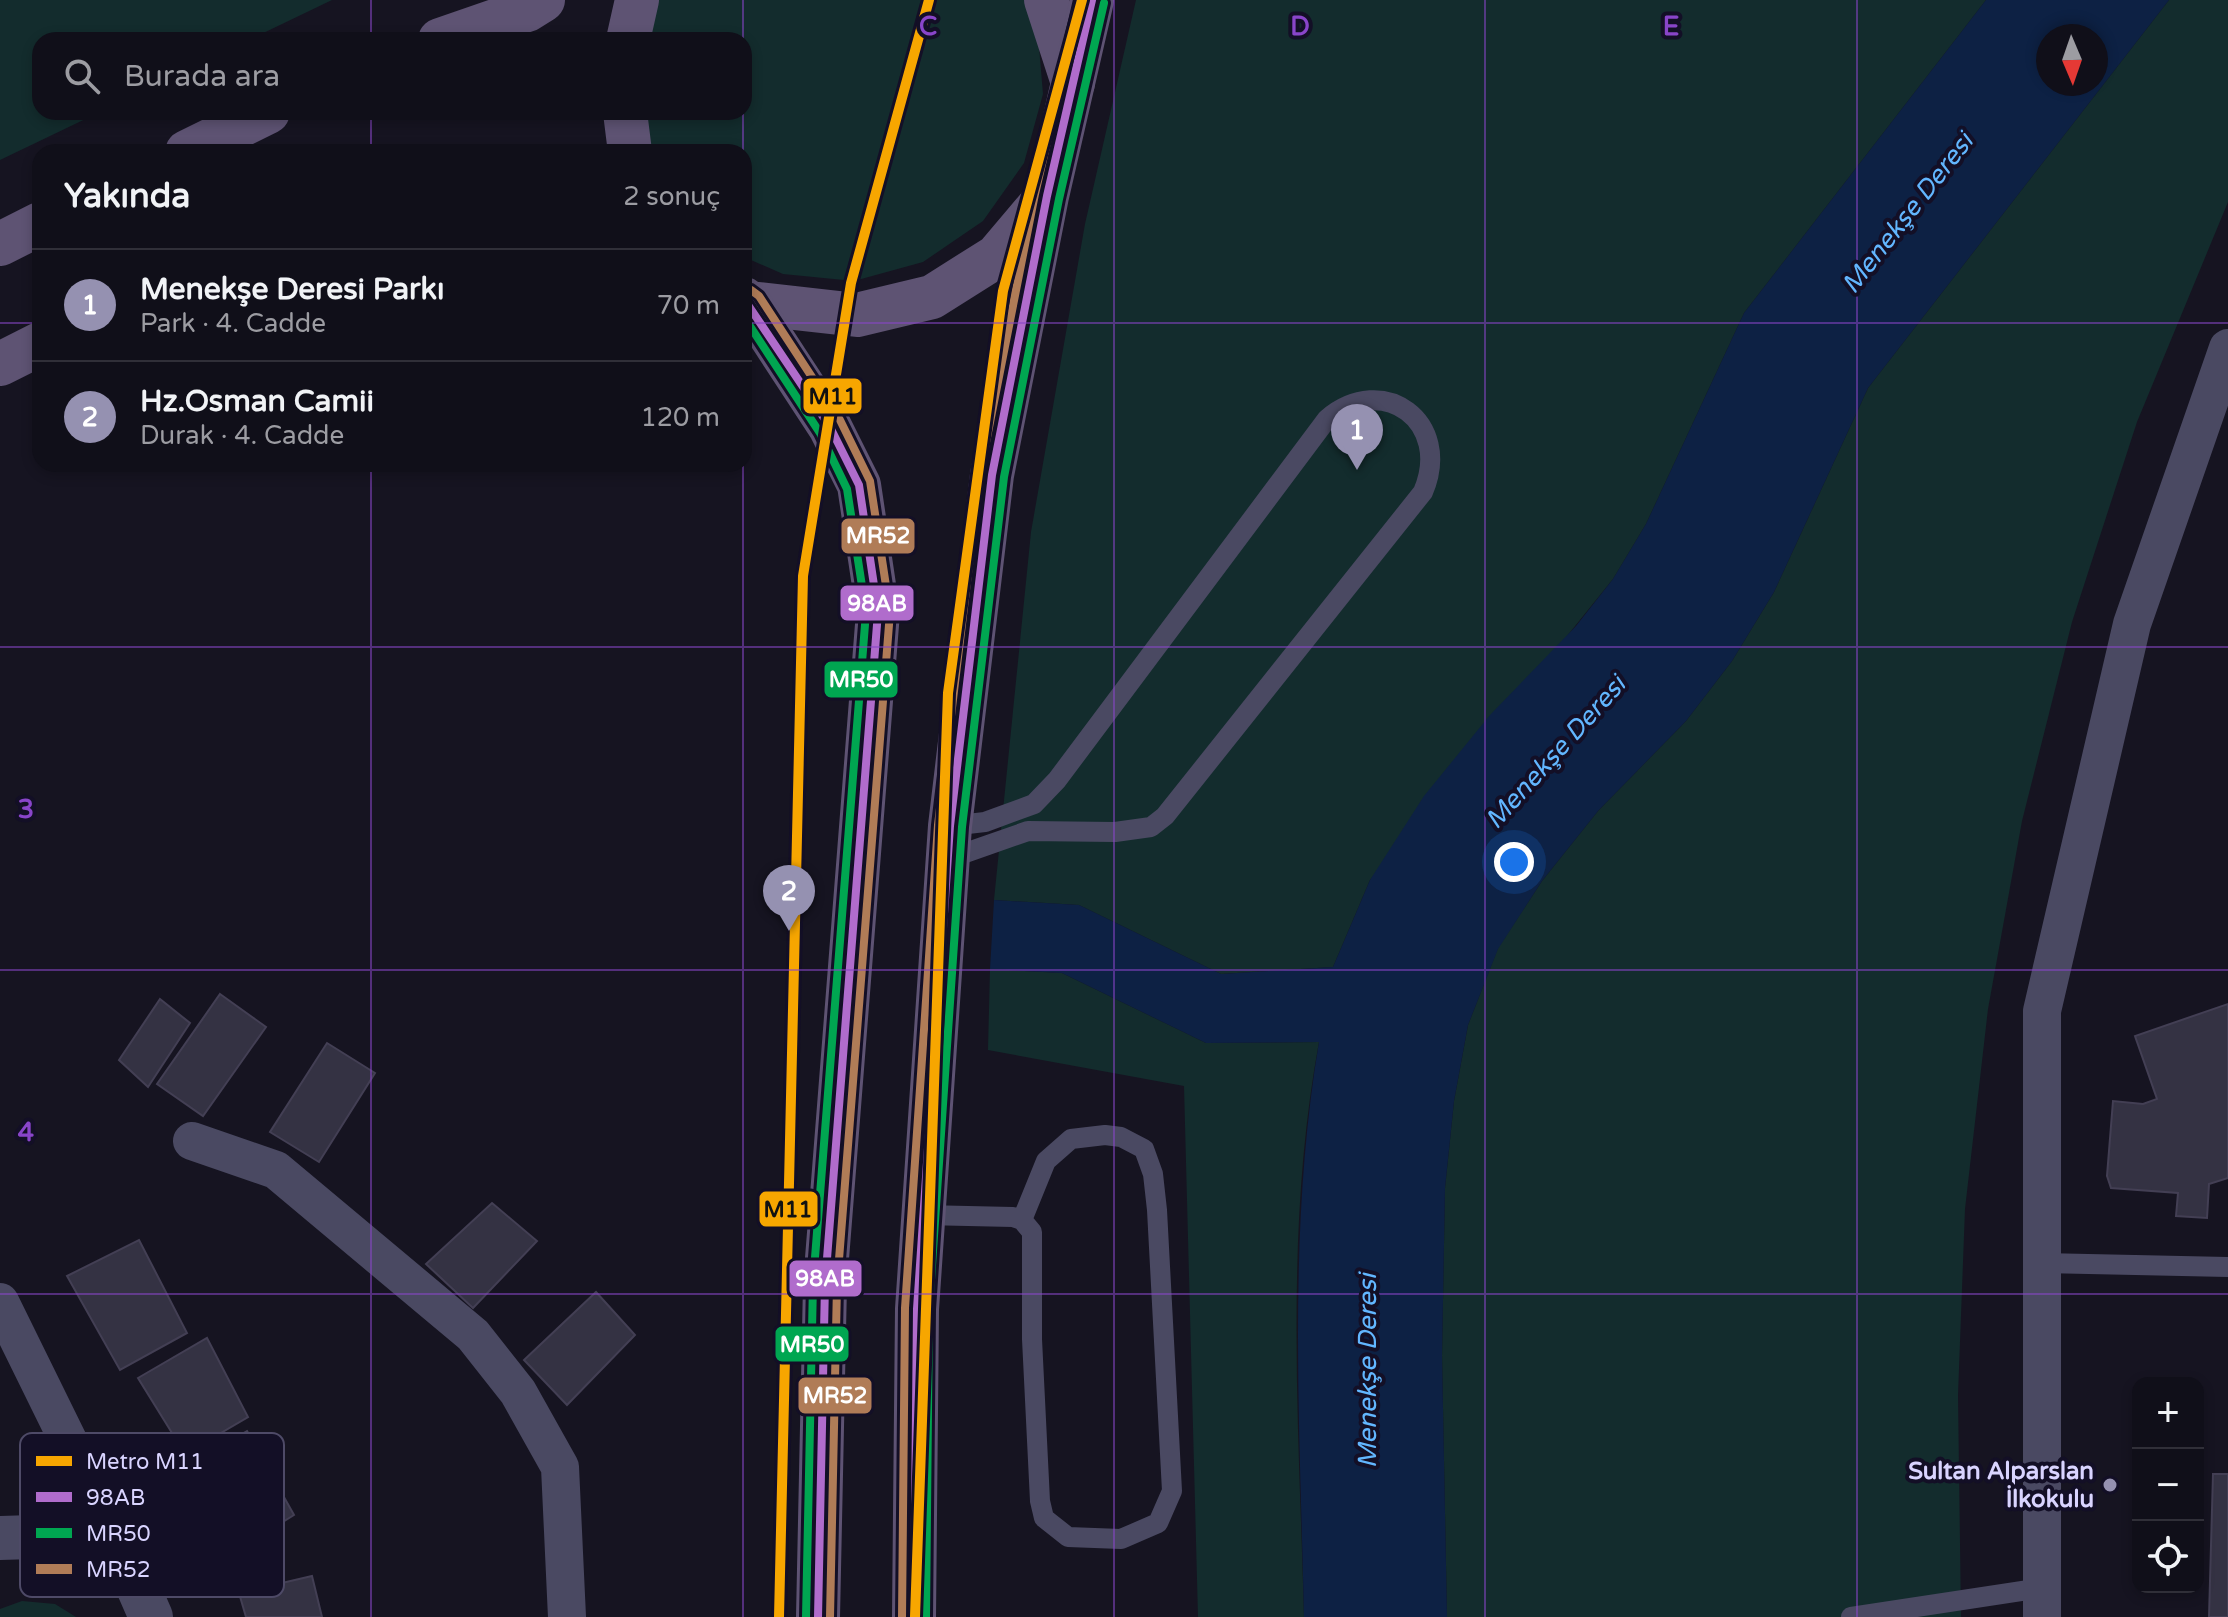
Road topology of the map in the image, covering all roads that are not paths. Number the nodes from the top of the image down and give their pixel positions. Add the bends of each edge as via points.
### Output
1 (543, 0) edge
2 (637, 0) edge
3 (1046, 0) edge
4 (1092, 0) edge
5 (463, 32) edge
6 (630, 32) edge
7 (1073, 83) junction
8 (252, 120) edge
9 (626, 120) edge
10 (203, 144) edge
11 (629, 144) edge
12 (1047, 196) junction
13 (32, 228) edge
14 (0, 244) edge
15 (752, 302) edge
16 (752, 309) edge
17 (32, 348) edge
18 (2228, 348) edge
19 (0, 364) edge
20 (949, 842) junction
21 (192, 1141) dead end
22 (923, 1215) junction
23 (1022, 1220) junction
24 (2042, 1263) junction
25 (2228, 1267) edge
26 (0, 1302) edge
27 (64, 1433) edge
28 (20, 1537) edge
29 (0, 1538) edge
30 (142, 1597) edge
31 (2042, 1602) edge
32 (151, 1617) edge
33 (567, 1617) edge
34 (818, 1617) edge
35 (914, 1617) edge
36 (1851, 1617) edge

1 - 5 main road
2 - 6 main road
3 - 7 main road
4 - 7 main road
7 - 12 main road
8 - 10 main road
9 - 11 main road
12 - 15 main road via 997,256 932,297 857,315
12 - 20 main road via 992,475
13 - 14 main road
16 - 34 main road via 830,427 859,485 878,612 825,1284
17 - 19 main road
18 - 24 street via 2132,624 2042,1011
20 - 20 lane via 1028,831 1115,832 1151,827 1165,816 1423,492 1432,455 1415,418 1380,400 1345,405 1327,419 1057,780 1034,804
20 - 22 main road
21 - 33 street via 276,1170 473,1335 518,1392 560,1467
22 - 23 lane
22 - 35 main road
23 - 23 lane via 1032,1232 1032,1339 1044,1518 1068,1537 1121,1539 1158,1523 1172,1491 1157,1210 1144,1149 1121,1137 1071,1139 1046,1161
24 - 25 lane
24 - 31 street
26 - 27 street
28 - 29 street
30 - 32 street
31 - 36 lane

